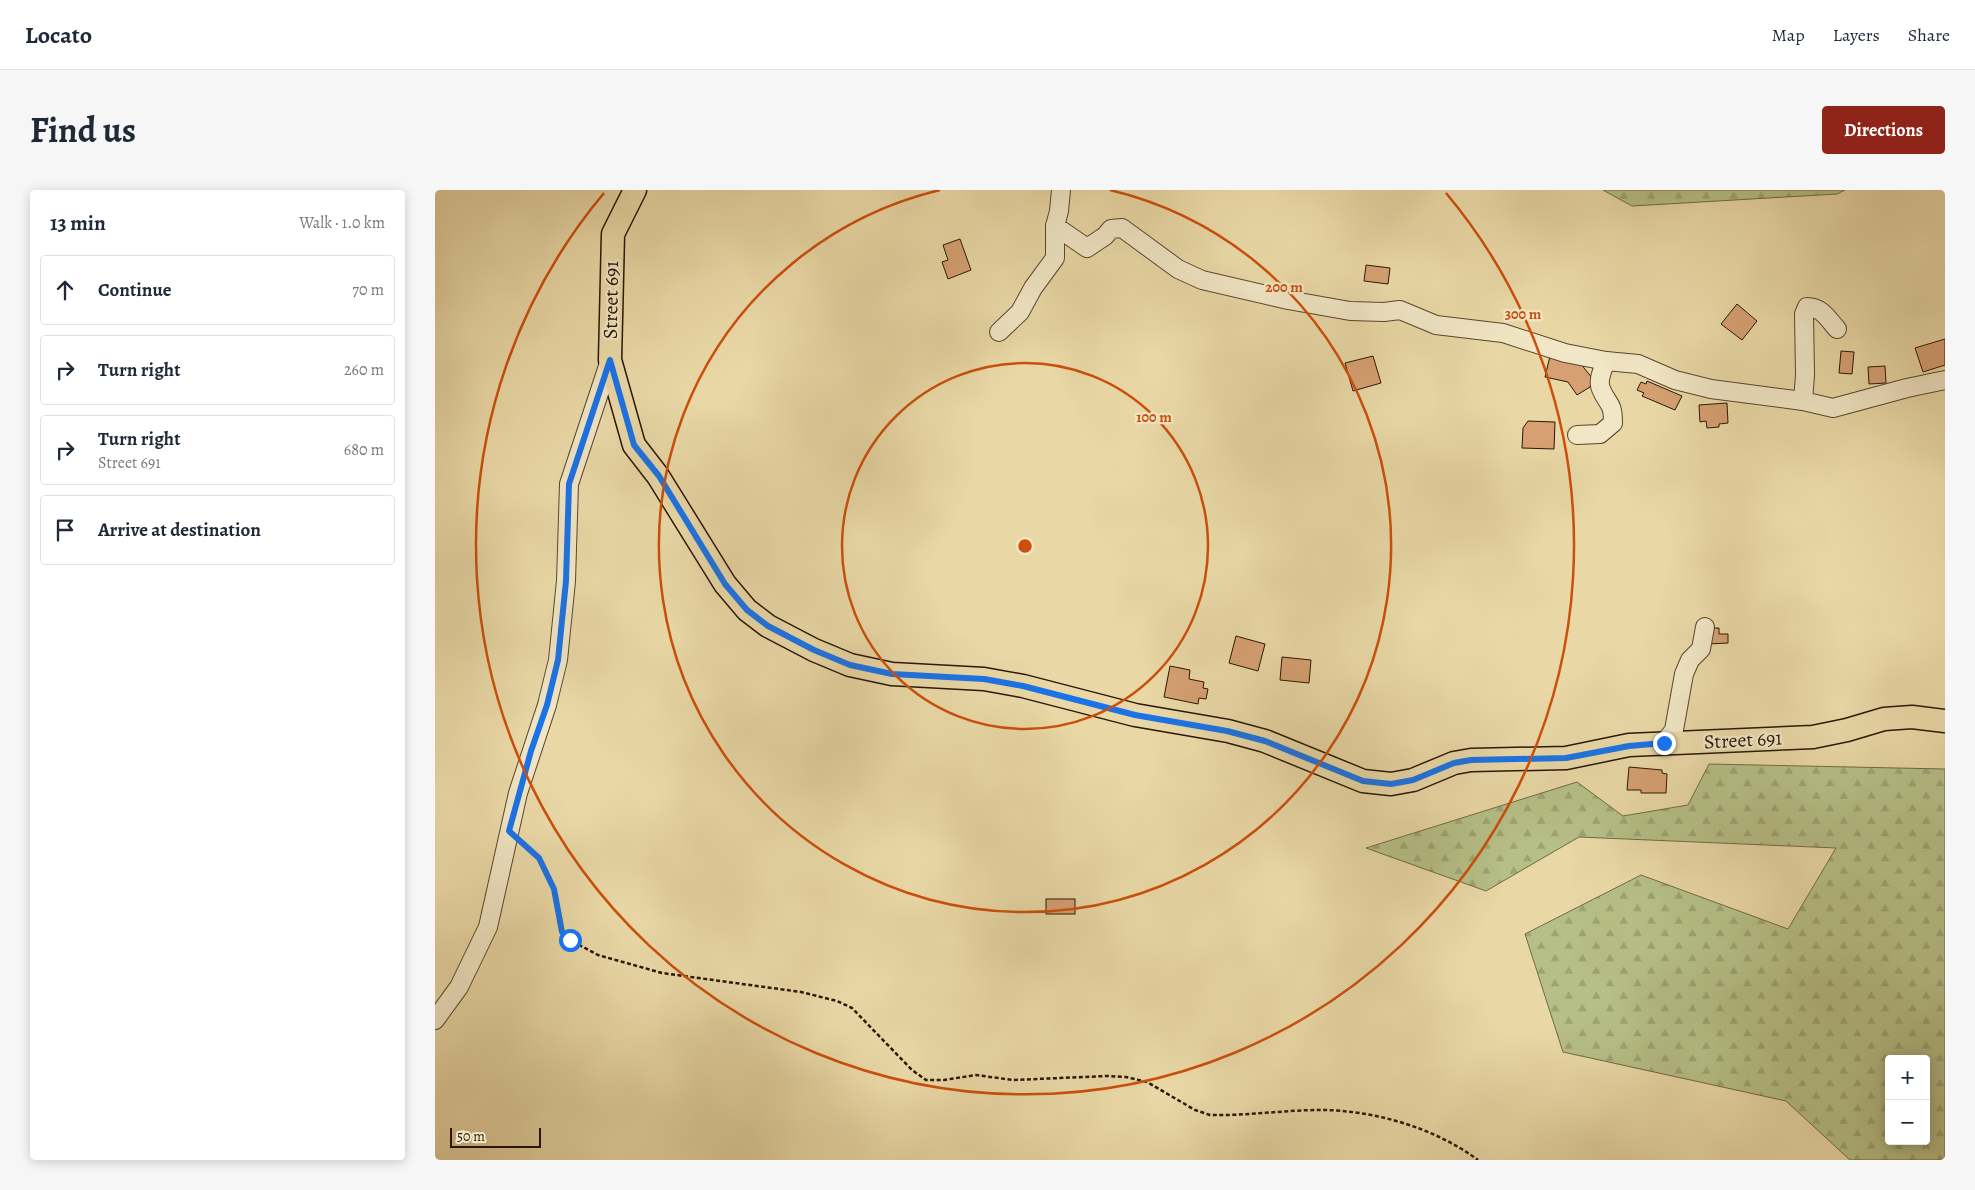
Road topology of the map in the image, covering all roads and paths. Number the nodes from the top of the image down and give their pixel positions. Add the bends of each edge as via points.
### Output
1 (635, 190) edge
2 (1061, 190) edge
3 (1055, 226) junction
4 (1837, 330) dead end
5 (999, 332) dead end
6 (610, 360) junction
7 (1606, 360) junction
8 (1945, 380) edge
9 (1803, 401) junction
10 (1577, 435) dead end
11 (1705, 627) dead end
12 (1945, 721) edge
13 (1664, 743) junction
14 (509, 831) junction
15 (435, 1020) edge
16 (1478, 1160) edge

1 - 6 main road, Street 691 via 613,234
2 - 3 street
3 - 5 street via 1055,258 1020,312
3 - 7 street via 1087,248 1111,229 1122,228 1178,269 1202,280 1350,311 1400,310 1436,325 1503,333 1565,353
4 - 9 street via 1822,312 1815,307 1807,307 1804,314
6 - 13 main road, Street 691 via 634,445 659,476 725,584 747,610 768,626 850,665 892,674 984,679 1135,715 1227,731 1265,741 1363,781 1378,784 1413,780 1454,763 1471,760 1566,758
6 - 14 street via 569,484 566,581 558,660
7 - 9 street via 1638,364 1675,380 1711,388
7 - 10 street via 1600,388 1613,409 1613,423 1600,434
8 - 9 street via 1833,408
11 - 13 street via 1701,649 1690,660 1684,674 1674,730
12 - 13 main road, Street 691 via 1912,717 1884,719 1813,736
14 - 15 street via 488,928 459,987
14 - 16 path via 539,858 554,889 562,932 570,940 598,956 662,973 801,992 837,1001 852,1008 912,1070 926,1080 976,1075 1013,1080 1126,1077 1147,1082 1195,1110 1210,1114 1321,1110 1377,1115 1427,1132

